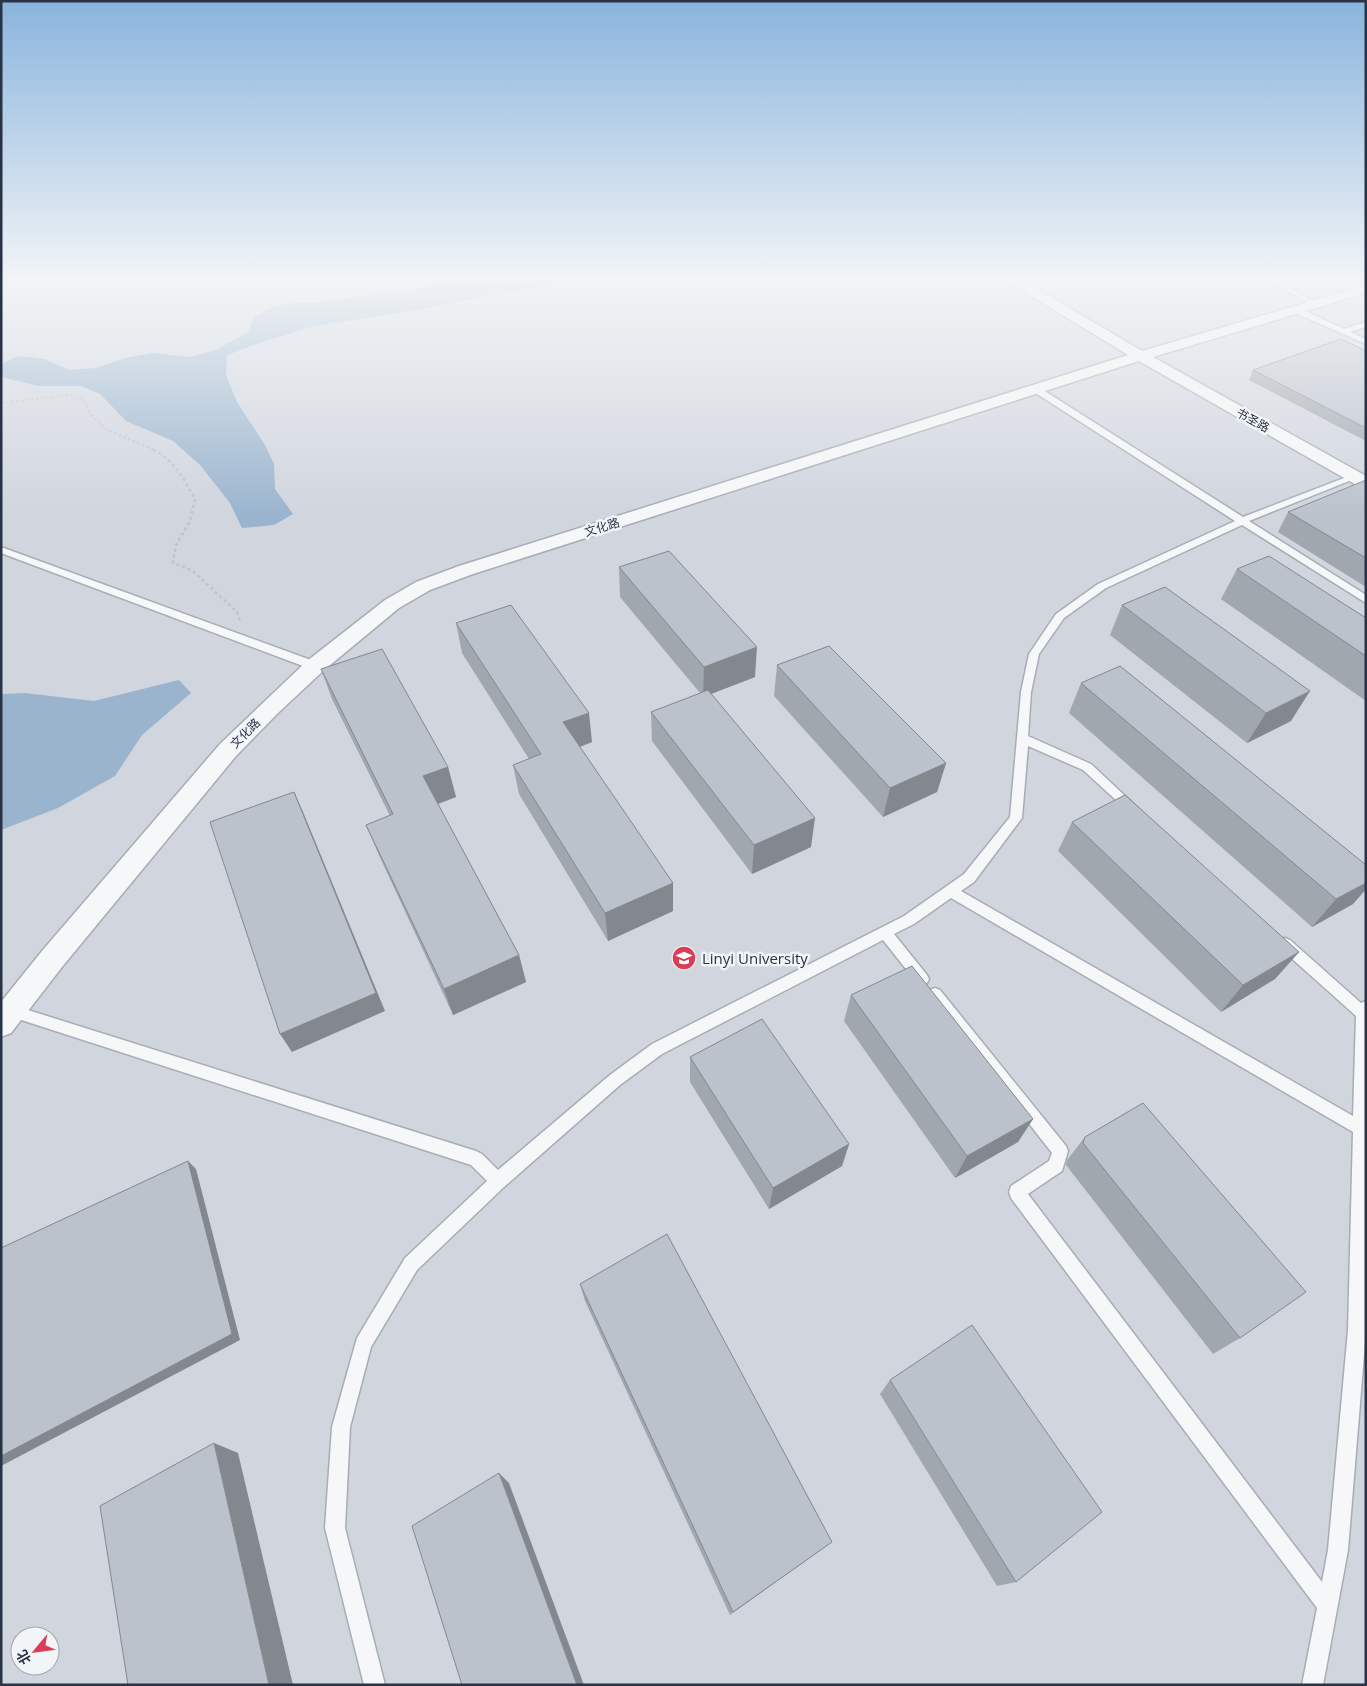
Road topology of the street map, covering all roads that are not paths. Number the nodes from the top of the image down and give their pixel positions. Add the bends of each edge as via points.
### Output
1 (1132, 359) edge
2 (1145, 359) edge
3 (1037, 390) junction
4 (1360, 480) edge
5 (1242, 520) junction
6 (1, 550) edge
7 (1366, 600) edge
8 (315, 666) junction
9 (1022, 738) junction
10 (1145, 819) edge
11 (950, 891) junction
12 (885, 933) junction
13 (1276, 936) edge
14 (1364, 1010) edge
15 (7, 1018) edge
16 (1363, 1129) edge
17 (498, 1180) junction
18 (1327, 1605) junction
19 (375, 1685) edge
20 (1312, 1685) edge

1 - 3 street, 文化路
2 - 4 street, 书圣路
3 - 5 lane
3 - 8 street, 文化路 via 423,586 392,604
4 - 5 lane
5 - 7 lane
5 - 9 lane via 1102,586 1060,616 1034,654 1026,692
6 - 8 lane
8 - 15 street, 文化路 via 228,750 52,958
9 - 10 lane via 1086,767
9 - 11 lane via 1016,818 969,878
11 - 12 lane via 910,920
11 - 16 lane
12 - 17 lane via 657,1049
12 - 18 lane via 1060,1151 1056,1166 1017,1192
13 - 14 lane
14 - 16 lane
15 - 17 lane via 476,1159
16 - 18 lane via 1357,1330 1338,1550
17 - 19 lane via 411,1264 363,1344 341,1427 335,1528
18 - 20 lane

